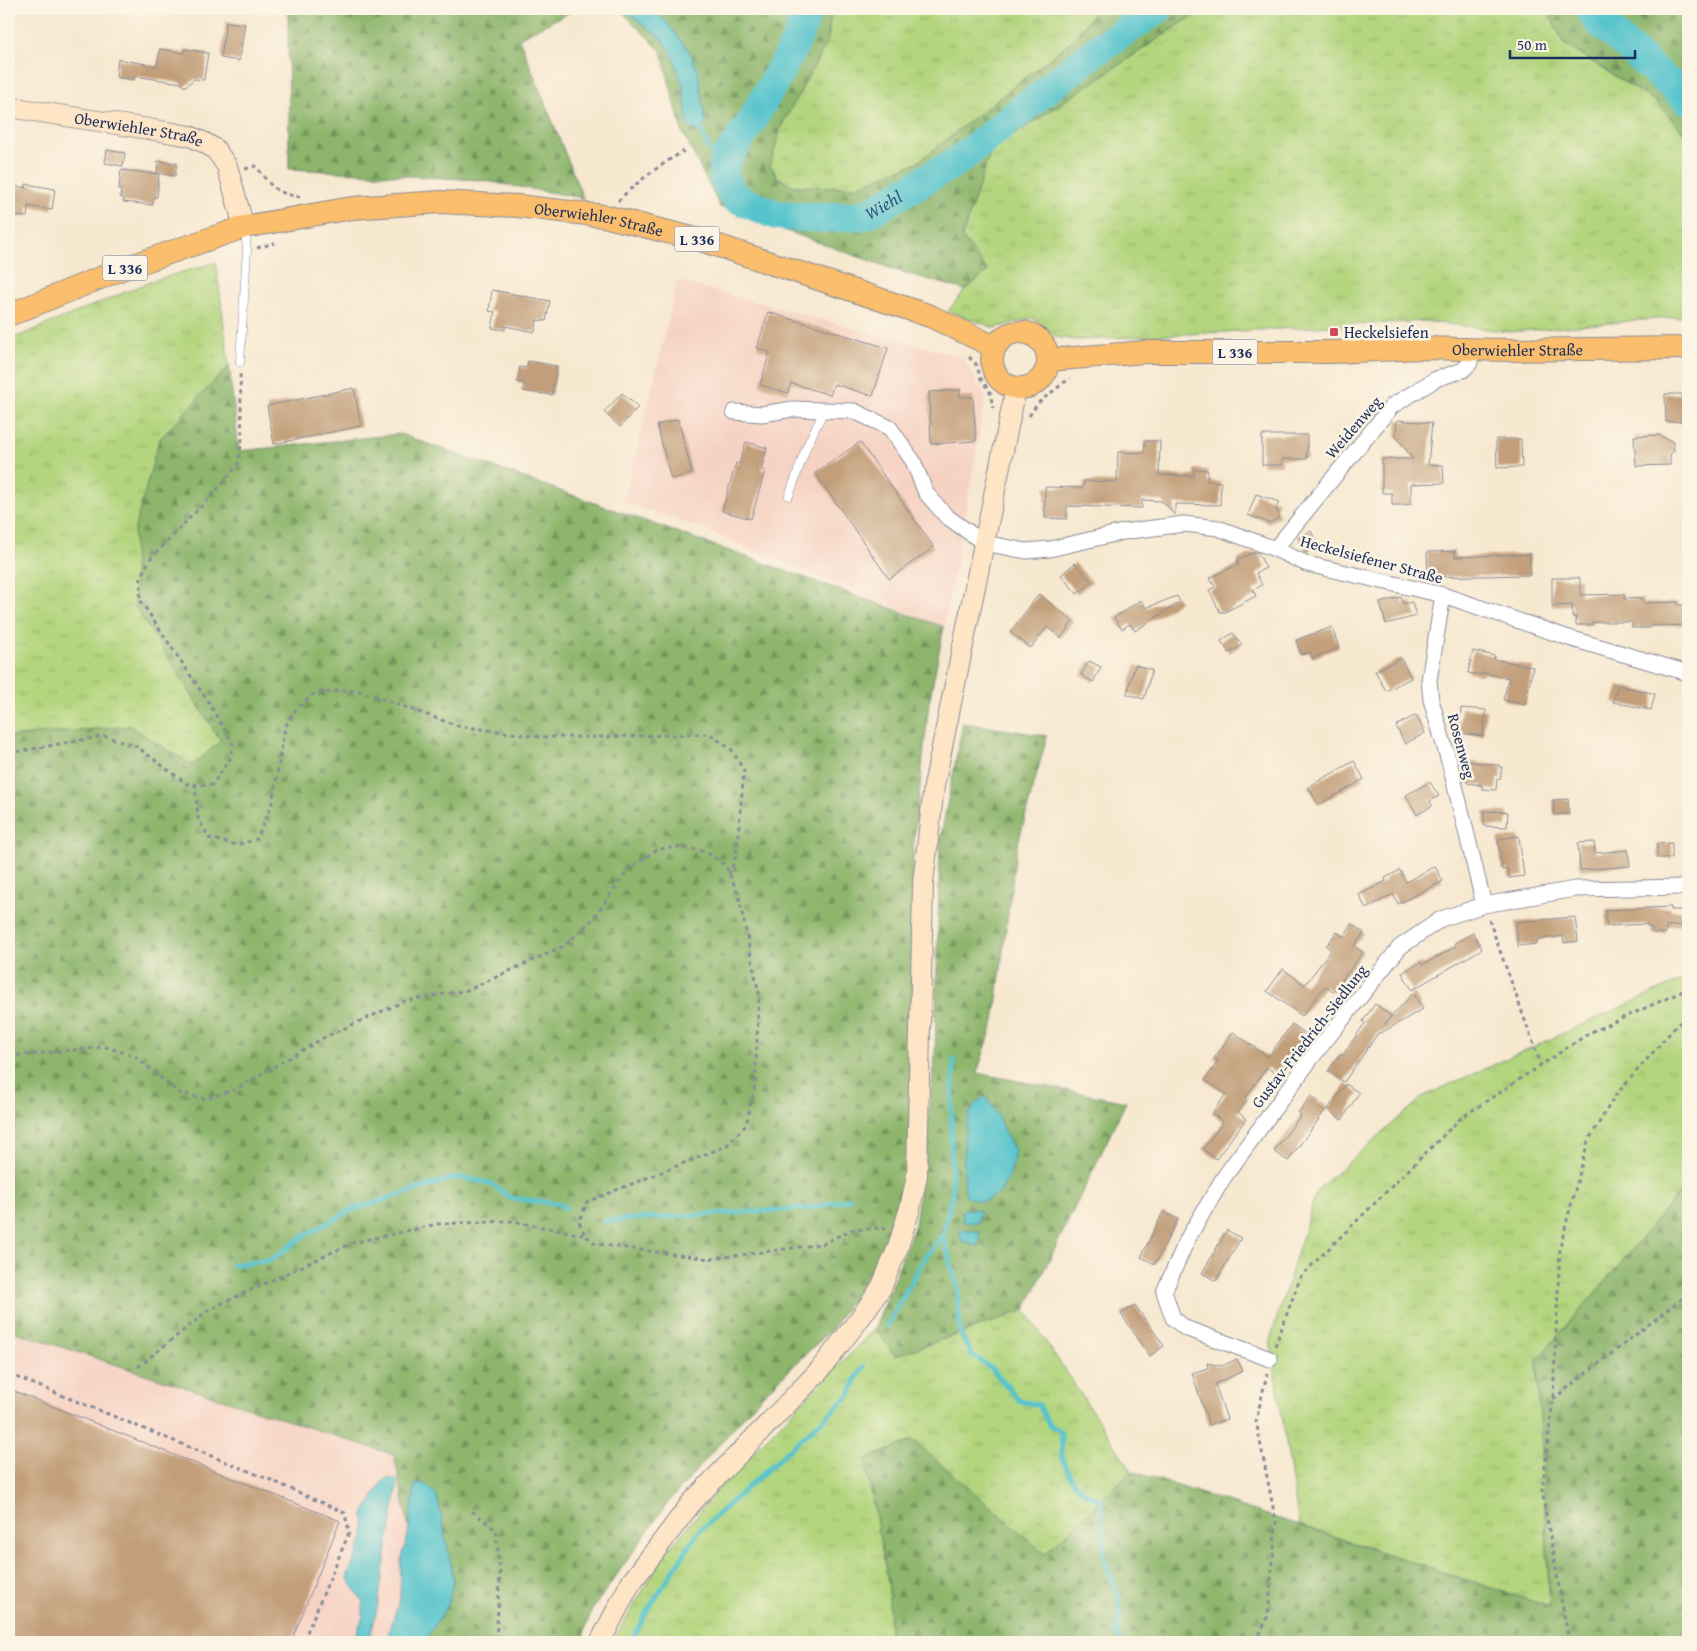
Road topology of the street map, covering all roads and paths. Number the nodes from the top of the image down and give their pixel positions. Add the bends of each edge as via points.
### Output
1 (9, 107) edge
2 (684, 151) dead end
3 (229, 173) junction
4 (308, 198) dead end
5 (604, 216) junction
6 (244, 227) junction
7 (9, 315) edge
8 (995, 347) junction
9 (1688, 348) edge
10 (1471, 349) junction
11 (1048, 360) junction
12 (240, 362) joint
13 (1016, 388) junction
14 (824, 410) junction
15 (734, 412) dead end
16 (789, 496) dead end
17 (984, 543) junction
18 (1275, 549) junction
19 (1443, 595) junction
20 (1688, 674) edge
21 (9, 753) edge
22 (195, 784) junction
23 (729, 874) junction
24 (1688, 887) edge
25 (1484, 905) junction
26 (1688, 989) edge
27 (1688, 1016) edge
28 (9, 1056) edge
29 (1541, 1065) junction
30 (902, 1234) junction
31 (584, 1235) junction
32 (1688, 1294) edge
33 (1270, 1359) junction
34 (138, 1367) dead end
35 (9, 1374) edge
36 (1552, 1399) junction
37 (472, 1511) dead end
38 (303, 1642) edge
39 (496, 1642) edge
40 (600, 1642) edge
41 (1256, 1642) edge
42 (1569, 1642) edge

1 - 3 main road, Oberwiehler Straße via 190,136 216,149
2 - 5 path via 660,165
3 - 4 path via 256,166 271,187 285,195
3 - 6 main road, Oberwiehler Straße
5 - 6 main road, Oberwiehler Straße / L 336 via 518,206 441,202 352,208
5 - 8 main road, Oberwiehler Straße / L 336 via 704,241 829,281 930,316
6 - 7 main road, Oberwiehler Straße / L 336 via 122,269
6 - 12 lane via 247,250
8 - 11 main road via 1008,334 1026,333 1042,342
8 - 13 main road via 992,356 995,375 1001,382
9 - 10 main road, Oberwiehler Straße / L 336
10 - 11 main road, Oberwiehler Straße / L 336 via 1146,352
10 - 18 street, Weidenweg via 1470,363 1463,370 1436,379 1392,406
11 - 13 main road via 1043,377 1037,383 1028,388
12 - 22 path via 242,439 238,464 150,559 141,576 140,600 209,703 232,744 230,759 212,785
13 - 17 main road
14 - 15 street via 793,409 762,414
14 - 16 lane
14 - 17 street via 854,410 890,428 913,461 926,493 946,516
17 - 18 street, Heckelsiefener Straße via 1026,550 1042,549 1123,532 1184,524 1218,528
17 - 30 main road via 934,786 923,882 917,1176
18 - 19 street, Heckelsiefener Straße via 1307,564
19 - 20 street, Heckelsiefener Straße
19 - 25 street, Rosenweg via 1429,680 1431,700
21 - 22 path via 104,736 136,746 187,784
22 - 23 path via 198,818 209,838 236,845 257,839 272,804 285,727 297,708 315,693 357,690 458,726 541,737 710,734 732,750 744,771 736,857
23 - 28 path via 726,866 706,852 682,847 658,849 629,869 592,920 564,946 468,990 405,1001 325,1037 236,1089 206,1099 179,1093 135,1056 106,1047
23 - 31 path via 738,893 759,994 755,1085 746,1125 726,1146 587,1202 579,1222
24 - 25 street, Gustav-Friedrich-Siedlung via 1575,889
25 - 29 path
25 - 33 street, Gustav-Friedrich-Siedlung via 1441,918 1400,947 1313,1056 1224,1177 1188,1238 1164,1292 1173,1318 1185,1328
26 - 29 path via 1591,1032
27 - 36 path via 1615,1096 1588,1142 1560,1247
29 - 33 path via 1461,1118 1301,1276
30 - 31 path via 882,1228 851,1230 822,1244 710,1259 596,1244
30 - 40 main road via 881,1288 858,1321 818,1372 692,1502 630,1584
31 - 34 path via 511,1221 437,1224 352,1243 210,1309
32 - 36 path
33 - 41 path via 1256,1421 1276,1522 1268,1616
35 - 38 path via 345,1513 349,1533
36 - 42 path via 1542,1490
37 - 39 path via 496,1530 500,1572

